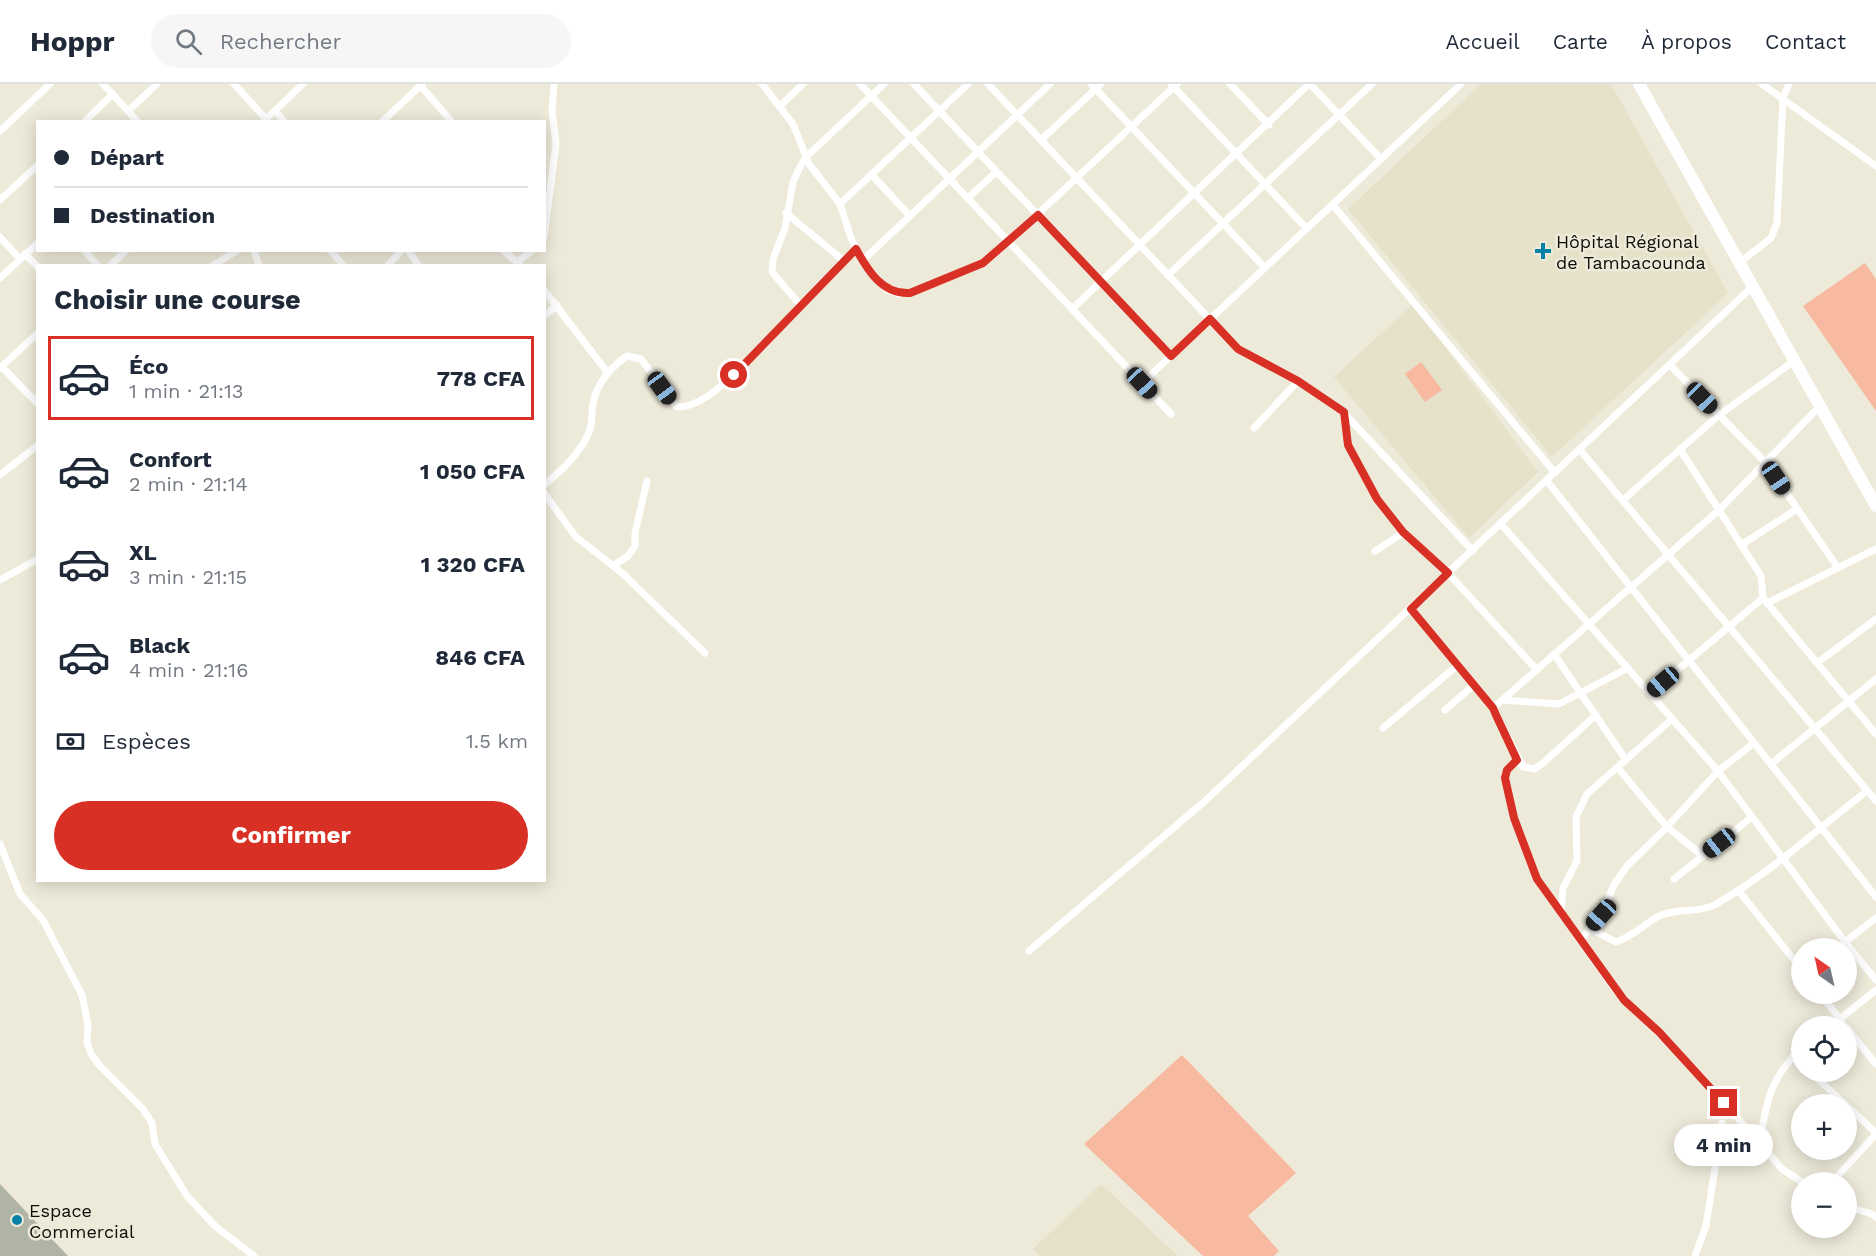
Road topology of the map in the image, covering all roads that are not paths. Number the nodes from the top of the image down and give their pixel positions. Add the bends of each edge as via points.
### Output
1 (50, 84) edge
2 (103, 84) edge
3 (157, 84) edge
4 (234, 84) edge
5 (303, 84) edge
6 (554, 84) edge
7 (762, 84) edge
8 (803, 84) edge
9 (860, 84) edge
10 (884, 84) edge
11 (914, 84) edge
12 (968, 84) edge
13 (988, 84) edge
14 (1050, 84) edge
15 (1230, 84) edge
16 (1310, 84) edge
17 (1372, 84) edge
18 (1639, 84) edge
19 (1762, 84) edge
20 (1789, 84) edge
21 (421, 85) edge
22 (1174, 85) edge
23 (1096, 86) edge
24 (1456, 86) edge
25 (112, 94) junction
26 (871, 96) junction
27 (1783, 97) junction
28 (780, 105) junction
29 (128, 111) junction
30 (275, 111) junction
31 (939, 111) junction
32 (1017, 115) junction
33 (1339, 115) junction
34 (86, 120) edge
35 (136, 120) edge
36 (265, 120) edge
37 (283, 120) edge
38 (384, 120) edge
39 (450, 120) edge
40 (1269, 125) junction
41 (1131, 127) junction
42 (0, 131) edge
43 (910, 138) junction
44 (1041, 140) junction
45 (978, 152) junction
46 (1237, 154) junction
47 (806, 157) junction
48 (1381, 159) junction
49 (1876, 166) edge
50 (36, 167) edge
51 (996, 172) junction
52 (871, 174) junction
53 (1077, 178) junction
54 (949, 179) junction
55 (1265, 184) junction
56 (1195, 194) junction
57 (968, 198) junction
58 (0, 200) edge
59 (840, 204) junction
60 (1332, 204) junction
61 (786, 213) junction
62 (1038, 215) junction
63 (910, 216) junction
64 (546, 222) edge
65 (1223, 224) junction
66 (1307, 229) junction
67 (0, 237) edge
68 (1009, 242) junction
69 (36, 245) edge
70 (1140, 245) junction
71 (856, 249) junction
72 (86, 252) edge
73 (124, 252) edge
74 (235, 252) edge
75 (332, 252) edge
76 (400, 252) edge
77 (505, 252) edge
78 (532, 252) edge
79 (23, 257) junction
80 (844, 261) junction
81 (862, 261) junction
82 (519, 263) edge
83 (1739, 263) junction
84 (96, 264) edge
85 (112, 264) edge
86 (215, 264) edge
87 (342, 264) edge
88 (389, 264) edge
89 (36, 266) edge
90 (1264, 268) junction
91 (1168, 275) junction
92 (0, 278) edge
93 (1101, 282) junction
94 (1752, 287) junction
95 (546, 292) edge
96 (557, 305) junction
97 (801, 306) junction
98 (1072, 309) junction
99 (546, 313) edge
100 (1210, 319) junction
101 (36, 335) edge
102 (1171, 356) junction
103 (1794, 361) junction
104 (1670, 365) junction
105 (1, 368) edge
106 (608, 373) junction
107 (1298, 381) junction
108 (1142, 383) junction
109 (36, 402) edge
110 (1820, 406) junction
111 (1344, 412) junction
112 (1171, 414) dead end
113 (1719, 415) junction
114 (1254, 428) dead end
115 (36, 447) edge
116 (1680, 449) junction
117 (1580, 450) junction
118 (1766, 463) junction
119 (0, 464) edge
120 (3, 473) edge
121 (1555, 473) junction
122 (647, 481) dead end
123 (1547, 481) junction
124 (546, 483) edge
125 (546, 496) edge
126 (1623, 500) junction
127 (1876, 506) edge
128 (1797, 509) junction
129 (1719, 510) junction
130 (1501, 524) junction
131 (1403, 532) junction
132 (1741, 545) junction
133 (1876, 549) edge
134 (1375, 551) dead end
135 (1473, 551) junction
136 (1669, 555) junction
137 (36, 559) edge
138 (613, 566) junction
139 (1838, 568) junction
140 (1448, 573) junction
141 (0, 580) edge
142 (1631, 587) junction
143 (1765, 601) junction
144 (1411, 609) junction
145 (1876, 619) edge
146 (1589, 624) junction
147 (1729, 627) junction
148 (705, 653) dead end
149 (1554, 654) junction
150 (1689, 660) junction
151 (1817, 663) junction
152 (1458, 665) junction
153 (1628, 668) junction
154 (1537, 670) junction
155 (1876, 679) edge
156 (1474, 685) junction
157 (1582, 693) junction
158 (1650, 693) junction
159 (1502, 700) junction
160 (1849, 701) junction
161 (1493, 708) junction
162 (1445, 710) dead end
163 (1596, 715) junction
164 (1672, 719) junction
165 (1383, 728) dead end
166 (1815, 729) junction
167 (1876, 734) edge
168 (1754, 743) junction
169 (1517, 760) junction
170 (1626, 760) junction
171 (1771, 764) junction
172 (1618, 768) junction
173 (1718, 771) junction
174 (1867, 791) junction
175 (1876, 801) edge
176 (1752, 817) junction
177 (1667, 827) junction
178 (1820, 827) junction
179 (0, 844) edge
180 (1703, 856) junction
181 (1782, 857) junction
182 (1674, 879) dead end
183 (1737, 890) junction
184 (1876, 897) edge
185 (1561, 914) junction
186 (1876, 918) edge
187 (1589, 928) junction
188 (1842, 938) edge
189 (1850, 938) edge
190 (1580, 941) junction
191 (1029, 951) dead end
192 (1791, 956) edge
193 (1857, 957) edge
194 (1876, 981) edge
195 (1876, 990) edge
196 (1828, 1004) edge
197 (1838, 1016) edge
198 (1844, 1016) edge
199 (1857, 1040) edge
200 (1791, 1058) edge
201 (1876, 1064) edge
202 (1821, 1082) edge
203 (1834, 1094) edge
204 (1857, 1116) edge
205 (1722, 1123) dead end
206 (1876, 1134) edge
207 (1759, 1145) junction
208 (1841, 1172) edge
209 (1791, 1175) edge
210 (1857, 1209) edge
211 (1875, 1214) edge
212 (254, 1256) edge
213 (1695, 1256) edge

1 - 42 street
2 - 25 street
3 - 29 street
4 - 36 street
5 - 30 street
6 - 64 street via 556,144
7 - 28 street
8 - 28 street
9 - 26 street
10 - 26 street
11 - 31 street
12 - 31 street
13 - 32 street
14 - 32 street
15 - 40 street
16 - 33 street
16 - 40 street
17 - 33 street
18 - 83 highway
19 - 27 street
20 - 27 street
21 - 38 street
21 - 39 street
22 - 41 street
22 - 46 street
23 - 41 street
23 - 44 street
24 - 48 street
25 - 29 street
25 - 34 street
26 - 43 street
26 - 47 street
27 - 49 street
27 - 83 street via 1777,223 1774,234
28 - 47 street via 793,124
29 - 35 street
30 - 36 street
30 - 37 street
31 - 43 street
31 - 45 street
32 - 44 street
32 - 45 street
33 - 48 street
33 - 55 street
40 - 46 street
41 - 53 street
41 - 56 street
43 - 52 street
43 - 54 street
44 - 53 street
45 - 51 street
45 - 54 street
46 - 55 street
46 - 56 street
47 - 59 street
47 - 61 street via 793,182
48 - 60 street
50 - 58 street
51 - 57 street
51 - 62 street
52 - 59 street
52 - 63 street
53 - 62 street
53 - 70 street
54 - 57 street
54 - 63 street
55 - 65 street
55 - 66 street
56 - 65 street
56 - 70 street
57 - 68 street
59 - 71 street
60 - 66 street
60 - 121 street
61 - 80 street
61 - 97 street via 772,272
62 - 68 street
62 - 93 street
63 - 81 street
65 - 90 street
65 - 91 street
66 - 90 street
67 - 79 street
68 - 81 street via 983,263 910,293 887,290
68 - 98 street
69 - 79 street
70 - 91 street
70 - 93 street
71 - 80 street
71 - 81 street
72 - 84 street
73 - 85 street
74 - 86 street
75 - 87 street
76 - 88 street
77 - 82 street
78 - 82 street
79 - 89 street
79 - 92 street
80 - 97 street
83 - 94 highway
90 - 100 street
91 - 100 street
93 - 98 street
93 - 102 street
94 - 103 highway
94 - 104 street
95 - 96 street
96 - 99 street
96 - 106 street
97 - 106 street via 728,380 690,405 676,407 635,356 627,356
98 - 108 street
100 - 102 street
100 - 107 street via 1238,349
101 - 105 street
102 - 108 street
103 - 110 highway
103 - 113 street
104 - 113 street
104 - 117 street
105 - 109 street
106 - 124 street via 593,403 590,430 562,470
107 - 111 street
107 - 114 street
108 - 112 street
110 - 118 street
110 - 127 highway
111 - 131 street via 1348,445 1377,499
111 - 135 street
113 - 116 street
113 - 118 street
115 - 120 street
116 - 126 street
116 - 129 street
117 - 121 street
117 - 126 street
118 - 128 street
118 - 129 street
119 - 120 street
121 - 123 street
122 - 138 street via 634,546 628,556
123 - 130 street
123 - 142 street
125 - 138 street via 576,537
126 - 136 street
128 - 132 street
128 - 139 street
129 - 132 street
129 - 136 street
130 - 135 street
130 - 146 street
131 - 134 street
131 - 140 street
132 - 143 street via 1761,576
133 - 139 street
135 - 140 street
136 - 142 street
136 - 147 street
137 - 141 street
138 - 148 street
139 - 143 street
140 - 144 street
140 - 154 street
142 - 146 street
142 - 150 street
143 - 147 street
143 - 151 street
144 - 152 street
144 - 191 street via 1205,801
145 - 151 street
146 - 149 street
146 - 153 street
147 - 150 street
147 - 166 street
149 - 154 street
149 - 157 street
150 - 158 street
150 - 168 street
151 - 160 street
152 - 156 street
152 - 165 street
153 - 157 street
153 - 158 street
154 - 159 street
155 - 160 street
156 - 161 street
156 - 162 street
157 - 159 street via 1559,704
157 - 163 street
158 - 164 street
159 - 161 street
160 - 166 street
160 - 167 street
161 - 169 street
163 - 169 street via 1534,769 1523,767
163 - 170 street
164 - 170 street
164 - 173 street
166 - 171 street
166 - 174 street
168 - 171 street
168 - 173 street
169 - 185 street via 1505,773 1514,818 1537,879
170 - 172 street
171 - 178 street
172 - 177 street
172 - 185 street via 1587,794 1578,809 1577,861 1563,888
173 - 176 street
173 - 177 street
174 - 175 street
174 - 178 street
176 - 180 street
176 - 181 street
177 - 180 street
177 - 187 street via 1619,875 1601,915
178 - 181 street
178 - 184 street
179 - 212 street via 20,894 43,920 82,995 91,1054 153,1123 155,1144 187,1196 215,1227
180 - 182 street
181 - 183 street
181 - 188 street
183 - 187 street via 1708,907 1684,908 1660,916 1616,942
183 - 192 street
185 - 190 street
186 - 189 street
187 - 190 street
190 - 207 street via 1624,1000 1701,1076
193 - 194 street
195 - 198 street
196 - 197 street
199 - 201 street
200 - 207 street via 1767,1096
202 - 203 street
204 - 206 street
205 - 213 street via 1706,1226
206 - 208 street
207 - 209 street
210 - 211 street

